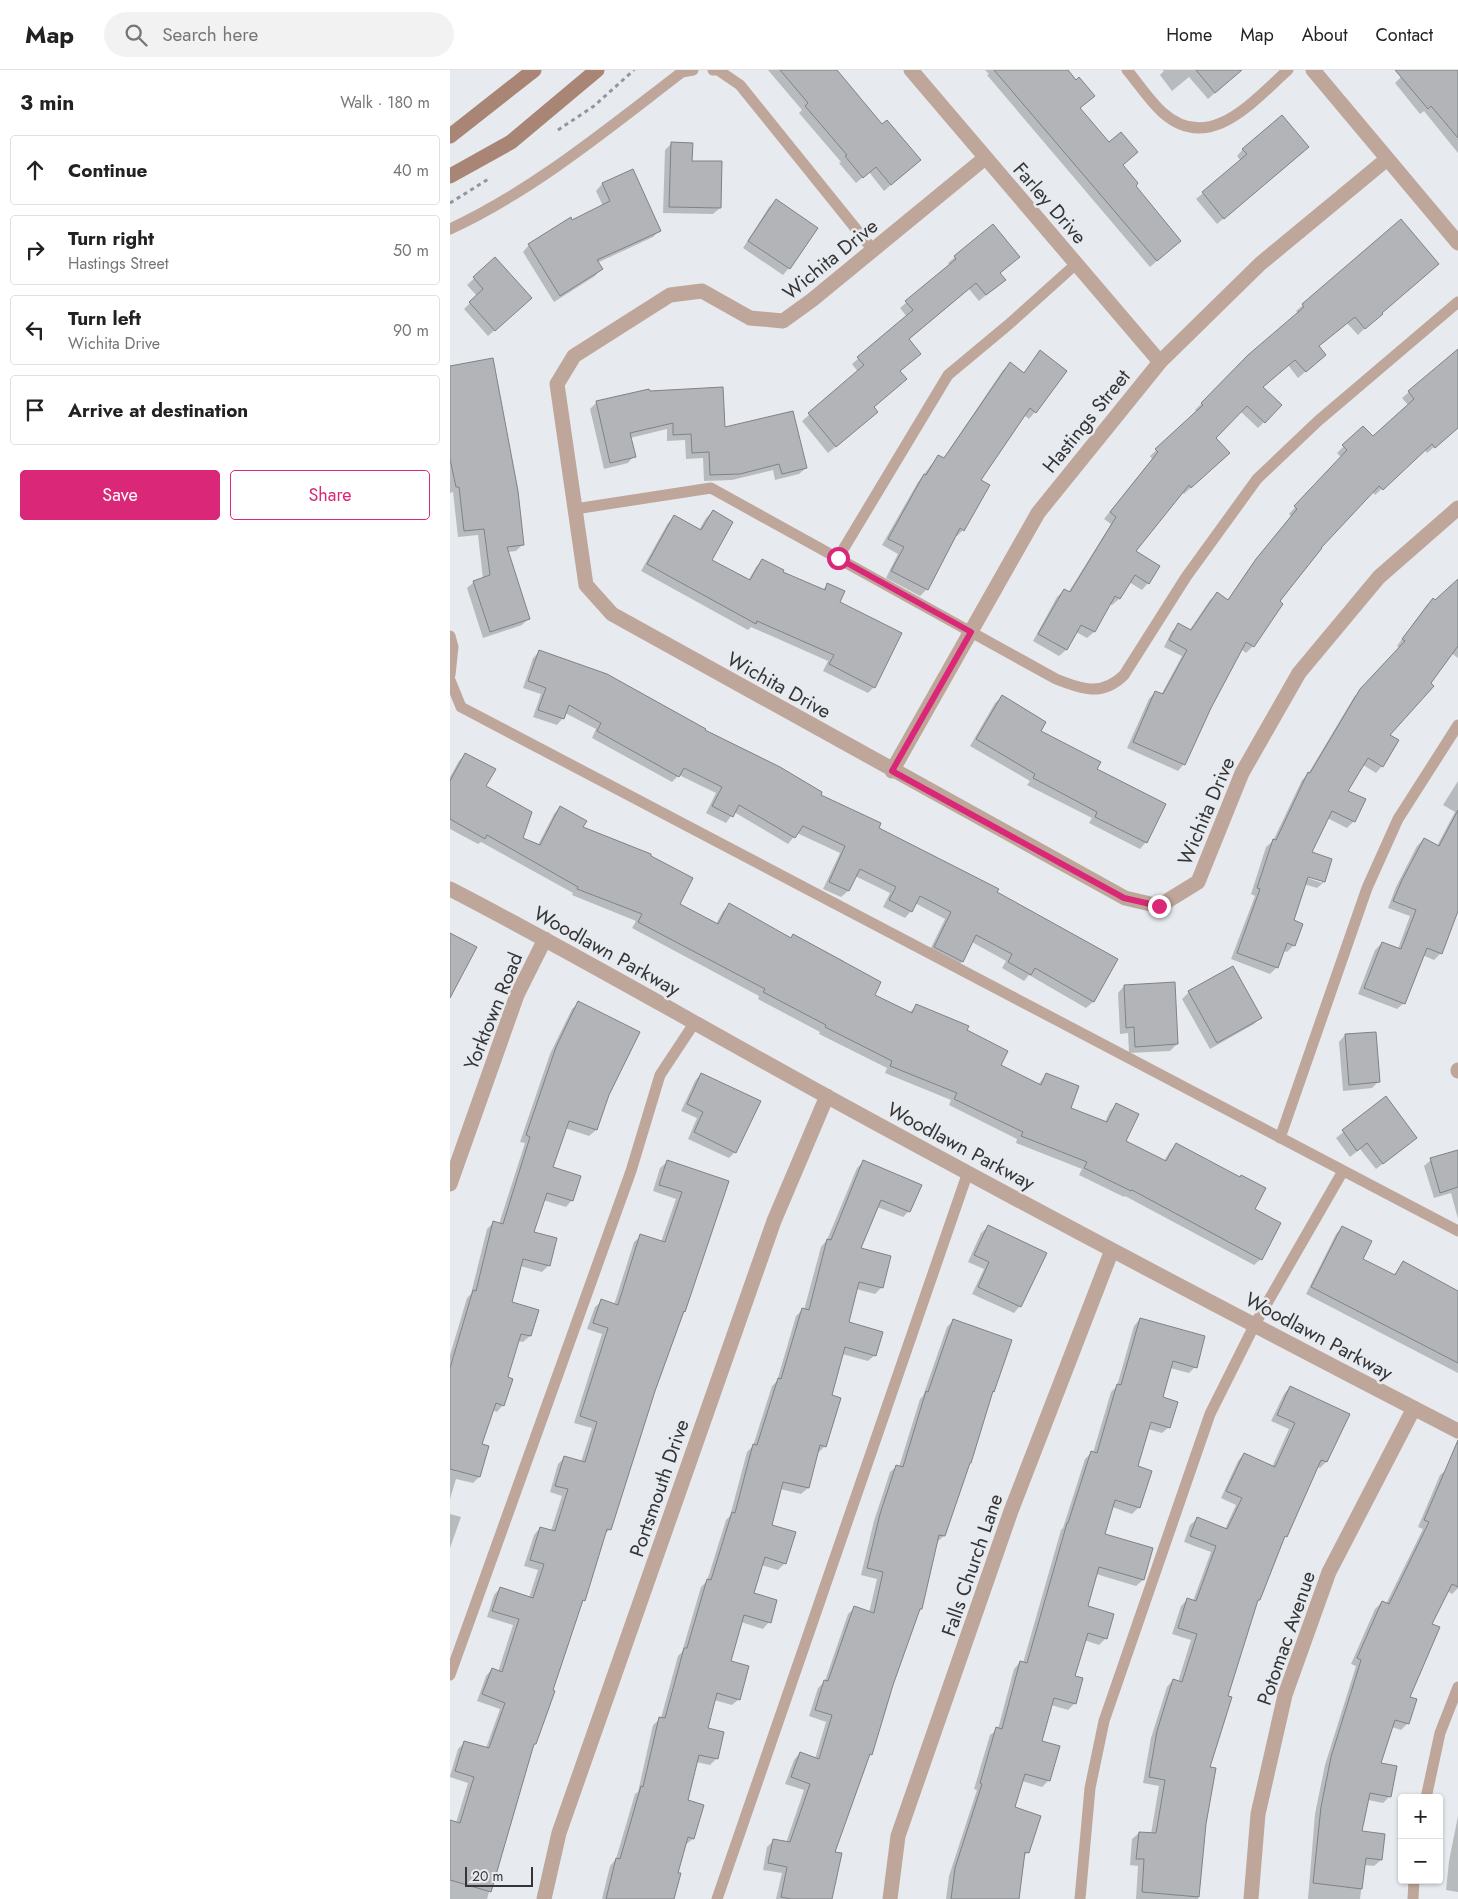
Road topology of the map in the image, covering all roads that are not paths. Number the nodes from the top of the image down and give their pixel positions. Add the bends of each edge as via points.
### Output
1 (534, 70) edge
2 (597, 70) edge
3 (693, 70) edge
4 (713, 70) edge
5 (911, 70) edge
6 (1128, 70) edge
7 (1288, 70) edge
8 (1313, 70) edge
9 (450, 136) edge
10 (985, 158) junction
11 (1387, 159) junction
12 (450, 176) edge
13 (450, 229) edge
14 (1458, 244) edge
15 (873, 250) junction
16 (1076, 264) junction
17 (1458, 302) edge
18 (1160, 362) junction
19 (1458, 508) edge
20 (575, 509) junction
21 (838, 558) junction
22 (971, 632) junction
23 (450, 636) edge
24 (450, 675) edge
25 (450, 680) edge
26 (1458, 725) edge
27 (892, 771) junction
28 (450, 889) edge
29 (545, 939) junction
30 (695, 1022) junction
31 (827, 1096) junction
32 (1280, 1138) junction
33 (1343, 1171) junction
34 (968, 1172) junction
35 (450, 1184) edge
36 (1458, 1231) edge
37 (1112, 1250) junction
38 (1255, 1324) junction
39 (1414, 1408) junction
40 (1458, 1431) edge
41 (450, 1675) edge
42 (1458, 1688) edge
43 (1427, 1794) edge
44 (1414, 1884) edge
45 (544, 1899) edge
46 (717, 1899) edge
47 (890, 1899) edge
48 (1080, 1899) edge
49 (1251, 1899) edge
50 (1413, 1899) edge

1 - 9 main road
2 - 12 main road via 511,142
3 - 13 lane via 682,72 579,151 481,215
4 - 15 lane via 740,85
5 - 10 street, Farley Drive
6 - 7 lane via 1161,112 1181,125 1199,127 1218,126 1238,115
8 - 11 street
10 - 15 street, Wichita Drive
10 - 16 street, Farley Drive
11 - 14 street
11 - 18 street, Hastings Street via 1260,264
15 - 20 street, Wichita Drive via 783,321 750,318 702,291 670,295 574,356 557,384
16 - 18 street, Farley Drive
16 - 21 lane via 948,375
17 - 22 lane via 1318,421 1257,479 1186,576 1124,674 1115,683 1099,689 1078,688
18 - 22 street, Hastings Street via 1038,513
19 - 27 street, Wichita Drive via 1379,577 1299,673 1242,773 1198,882 1159,906 1124,898
20 - 21 lane via 711,488
20 - 27 street, Wichita Drive via 586,585 612,614
21 - 22 lane
22 - 27 street, Hastings Street
23 - 24 lane via 453,647
25 - 32 lane via 461,707
26 - 32 lane via 1398,819 1371,880
28 - 29 street, Woodlawn Parkway
29 - 30 street, Woodlawn Parkway
29 - 35 street, Yorktown Road via 518,995
30 - 31 street, Woodlawn Parkway
30 - 41 lane via 660,1076 631,1171
31 - 34 street, Woodlawn Parkway
31 - 45 street, Portsmouth Drive via 764,1249 559,1832
32 - 33 lane
33 - 36 lane
33 - 38 lane
34 - 37 street, Woodlawn Parkway
34 - 46 lane
37 - 38 street, Woodlawn Parkway
37 - 47 street, Falls Church Lane via 1011,1511 898,1836
38 - 39 street, Woodlawn Parkway
38 - 48 lane via 1210,1414 1104,1720 1090,1788
39 - 40 street, Woodlawn Parkway
39 - 49 street, Potomac Avenue via 1329,1572 1285,1695 1258,1814
42 - 43 lane via 1440,1733
44 - 50 lane

